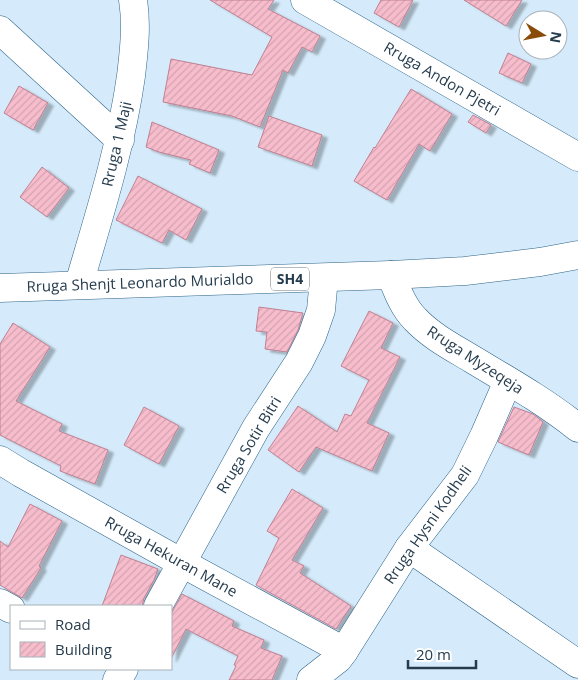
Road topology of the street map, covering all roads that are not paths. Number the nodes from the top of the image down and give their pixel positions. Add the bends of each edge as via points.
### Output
1 (132, 0) edge
2 (305, 0) edge
3 (0, 30) edge
4 (120, 140) junction
5 (578, 157) edge
6 (578, 255) edge
7 (391, 275) junction
8 (324, 278) junction
9 (80, 284) junction
10 (0, 288) edge
11 (508, 381) junction
12 (578, 428) edge
13 (0, 460) edge
14 (409, 548) junction
15 (182, 563) junction
16 (159, 605) edge
17 (344, 651) junction
18 (578, 664) edge
19 (326, 676) edge

1 - 4 street, Rruga 1 Maji via 134,54
2 - 5 street, Rruga Andon Pjetri
3 - 4 street
4 - 9 street, Rruga 1 Maji
6 - 7 street, Rruga Shenjt Leonardo Murialdo / SH4 via 464,271
7 - 8 street, Rruga Shenjt Leonardo Murialdo / SH4
7 - 11 street, Rruga Myzeqeja via 413,318 431,334
8 - 9 street, Rruga Shenjt Leonardo Murialdo / SH4
8 - 15 street, Rruga Sotir Bitri via 321,310 300,362 256,428
9 - 10 street, Rruga Shenjt Leonardo Murialdo / SH4
11 - 12 street, Rruga Myzeqeja
11 - 14 street, Rruga Hysni Kodheli via 465,474
13 - 15 street, Rruga Hekuran Mane
14 - 17 street, Rruga Hysni Kodheli
14 - 18 street
15 - 16 street, Rruga Sotir Bitri
15 - 17 street, Rruga Hekuran Mane
17 - 19 street, Rruga Hysni Kodheli

